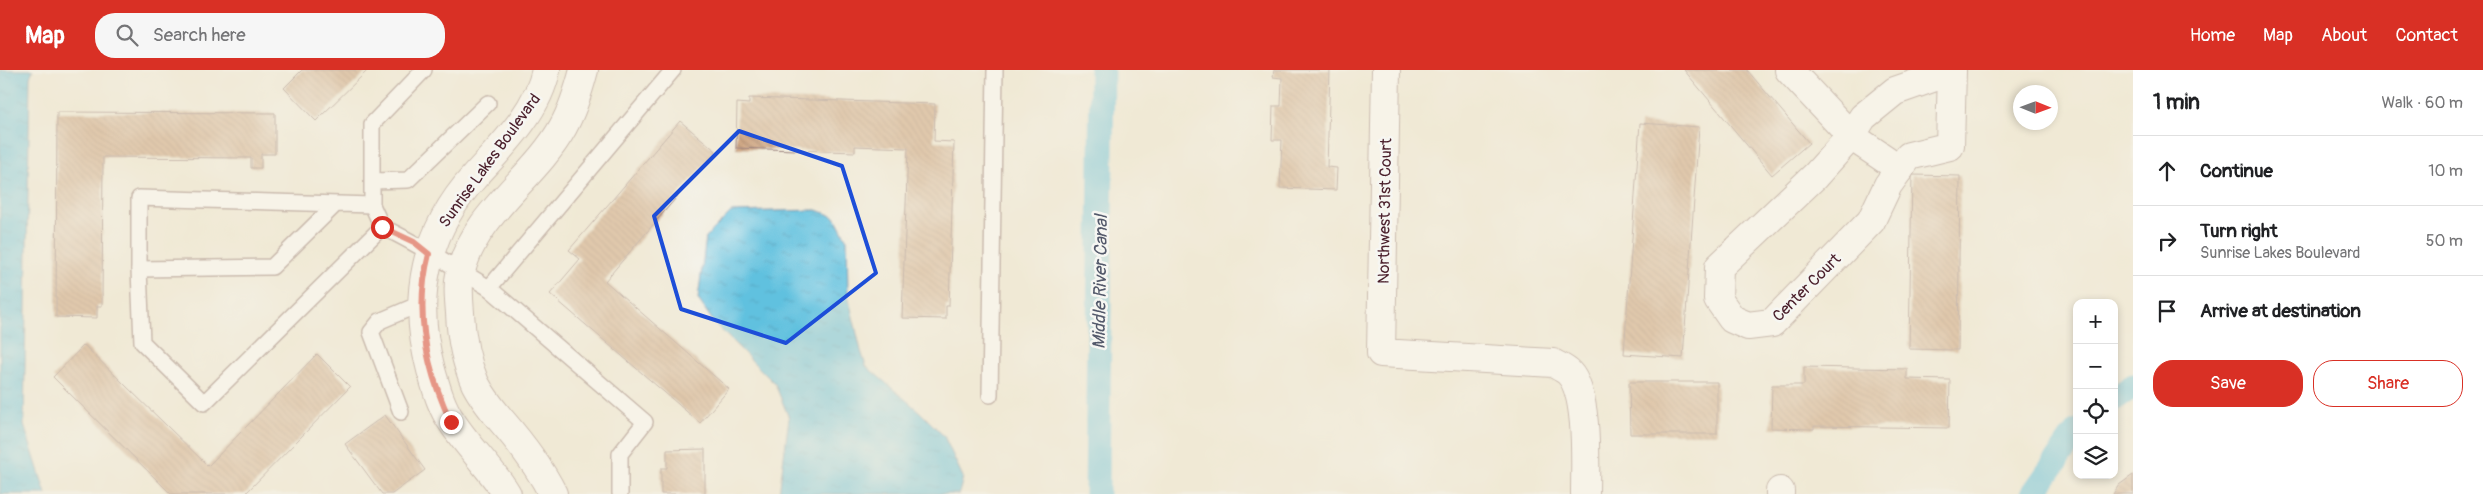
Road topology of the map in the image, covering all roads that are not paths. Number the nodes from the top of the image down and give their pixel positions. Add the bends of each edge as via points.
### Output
1 (424, 70) edge
2 (546, 70) edge
3 (584, 70) edge
4 (673, 70) edge
5 (995, 70) edge
6 (1386, 70) edge
7 (1789, 70) edge
8 (1952, 70) edge
9 (488, 103) dead end
10 (1851, 136) junction
11 (1900, 169) junction
12 (373, 181) junction
13 (336, 204) junction
14 (372, 205) junction
15 (382, 227) junction
16 (429, 254) junction
17 (139, 269) junction
18 (461, 271) junction
19 (489, 288) junction
20 (422, 303) junction
21 (990, 394) dead end
22 (402, 412) dead end
23 (508, 494) edge
24 (553, 494) edge
25 (620, 494) edge
26 (1585, 494) edge

1 - 12 lane via 372,124
2 - 16 street, Sunrise Lakes Boulevard via 535,101 465,188 440,226
3 - 18 street, Sunrise Lakes Boulevard via 577,97 563,128 491,215 472,244
4 - 19 lane
5 - 21 lane
6 - 26 street, Northwest 31st Court via 1381,353 1553,363 1570,374 1586,432
7 - 10 street
8 - 10 street, Center Court via 1895,91 1863,117
8 - 11 street, Center Court via 1950,146 1909,156
9 - 12 lane via 408,180
10 - 11 street
10 - 11 street, Center Court via 1719,267 1718,299 1732,319 1748,326 1772,323 1871,221 1888,185
12 - 14 lane
13 - 14 lane
13 - 17 lane via 272,267
13 - 17 lane via 139,198
14 - 15 lane
15 - 16 lane via 414,242
15 - 17 lane via 204,403 142,342
16 - 18 lane
16 - 20 street, Sunrise Lakes Boulevard
18 - 19 lane
18 - 24 street, Sunrise Lakes Boulevard via 459,294 463,349 475,382
19 - 25 lane via 645,422 620,454
20 - 22 lane via 380,321 371,332
20 - 23 street, Sunrise Lakes Boulevard via 425,349 437,391 451,422

